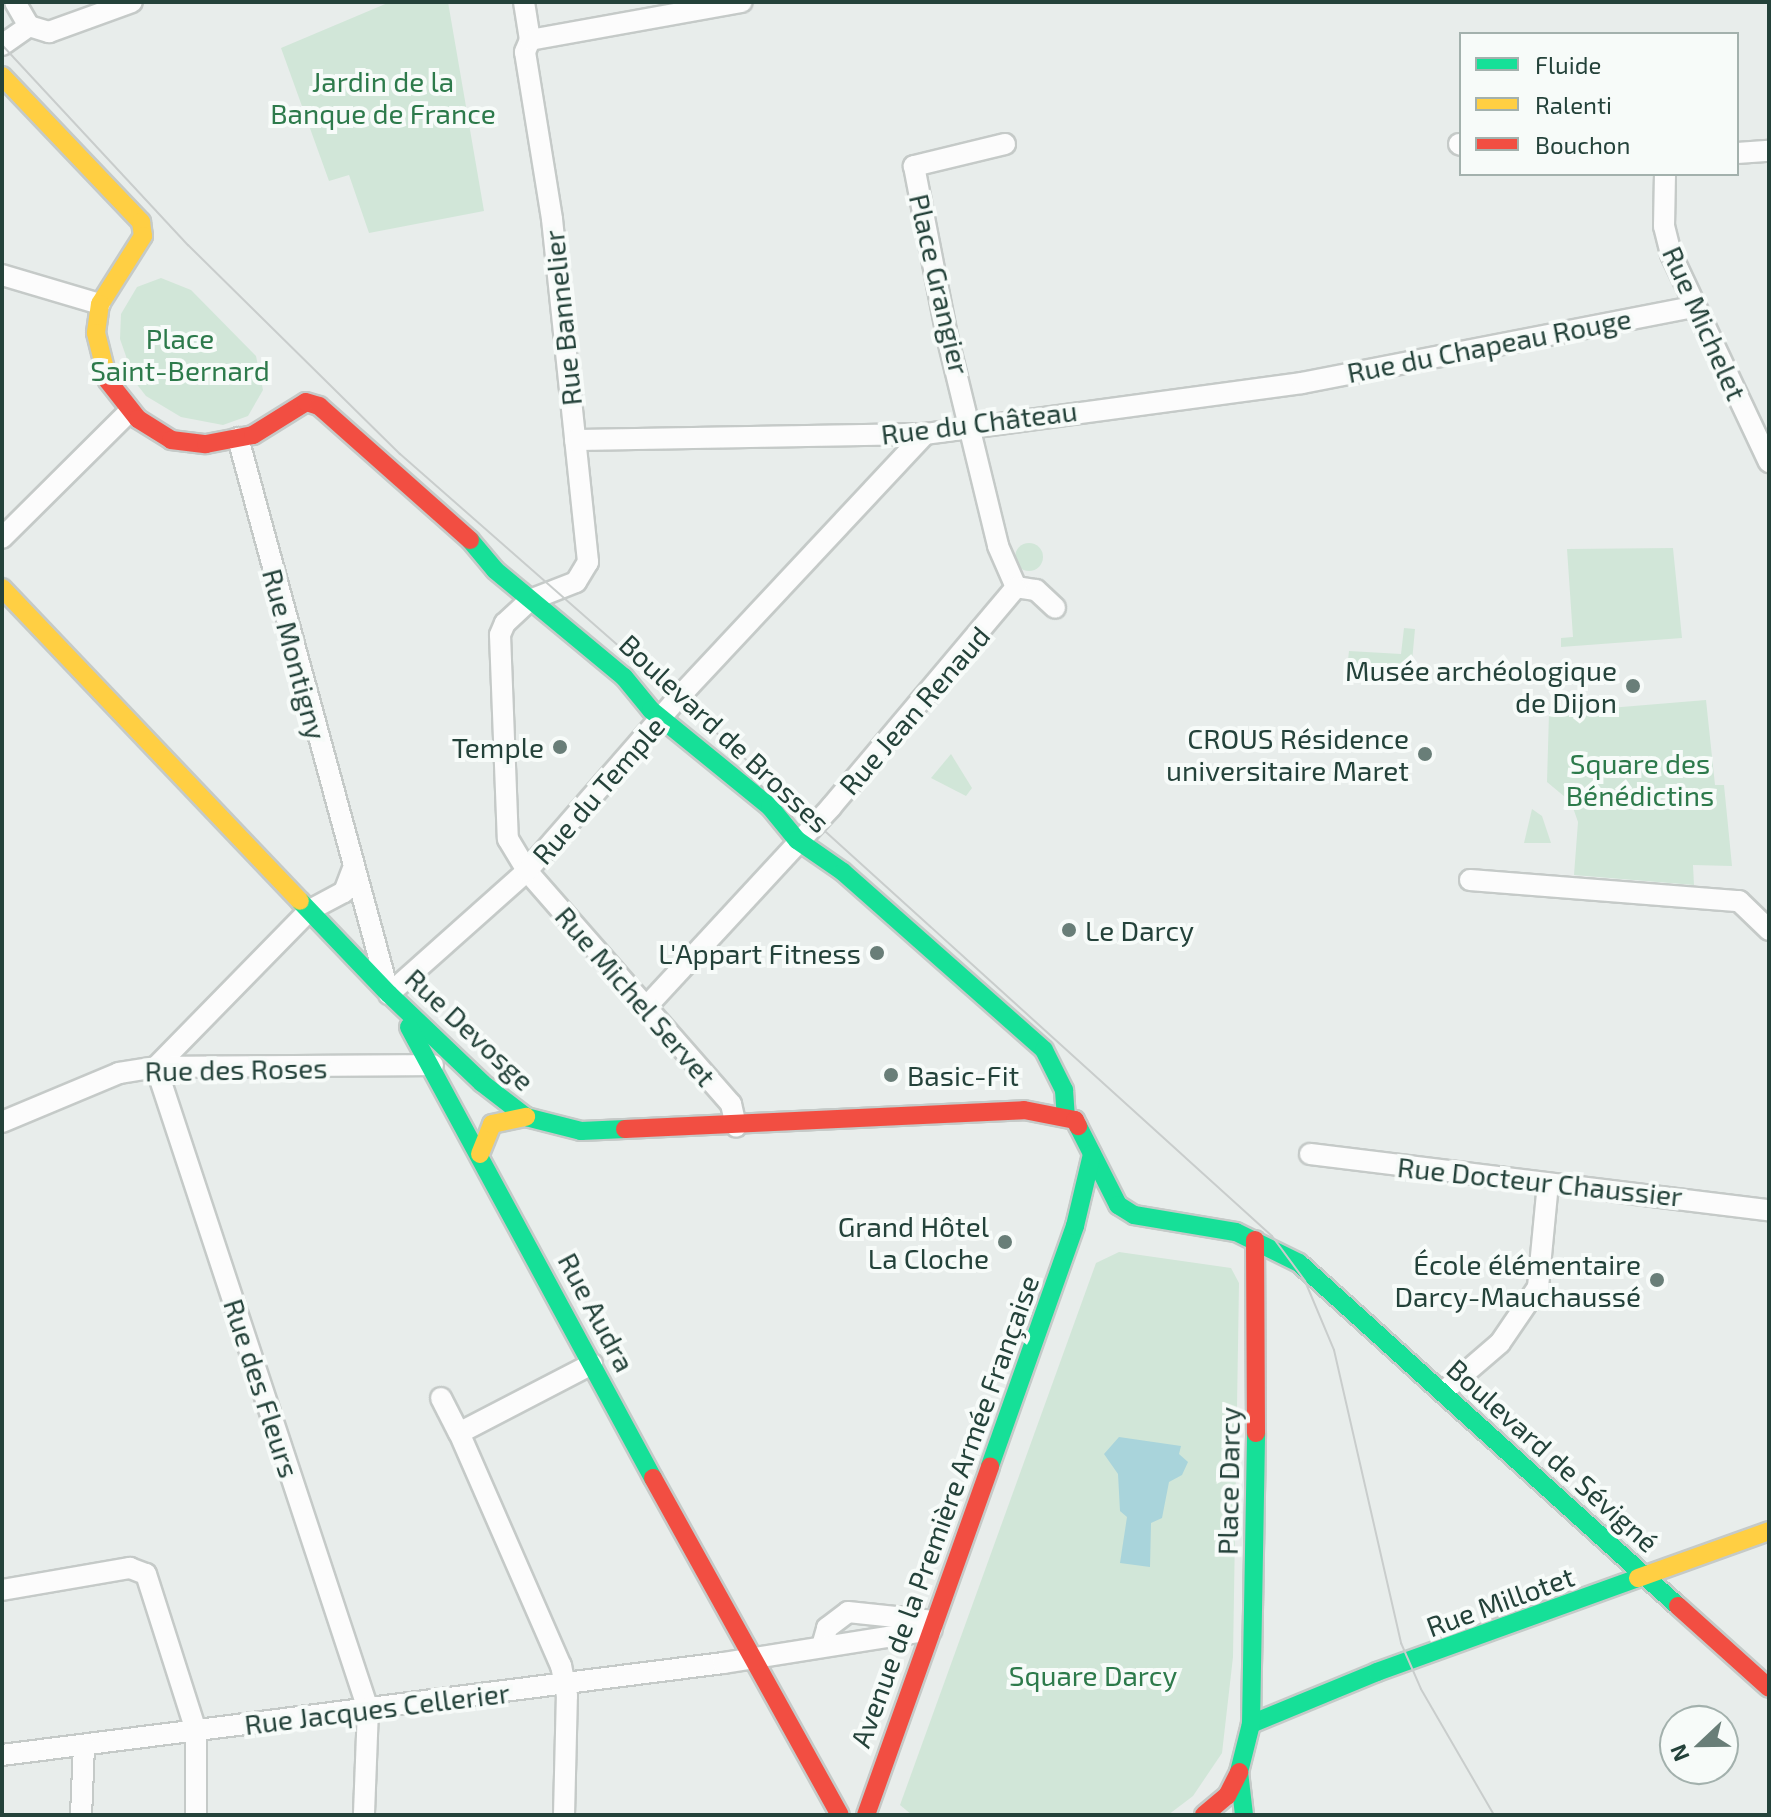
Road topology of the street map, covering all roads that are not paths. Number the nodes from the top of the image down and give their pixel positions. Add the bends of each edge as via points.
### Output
1 (15, 2) edge
2 (132, 2) edge
3 (524, 2) edge
4 (742, 2) edge
5 (29, 26) junction
6 (530, 40) junction
7 (2, 45) edge
8 (2, 76) edge
9 (1005, 144) dead end
10 (1769, 151) edge
11 (1739, 153) edge
12 (1665, 176) edge
13 (2, 275) edge
14 (100, 304) junction
15 (1693, 307) junction
16 (1285, 383) joint
17 (130, 411) junction
18 (970, 428) junction
19 (925, 434) junction
20 (238, 438) junction
21 (575, 440) junction
22 (1769, 462) edge
23 (2, 538) edge
24 (1016, 587) junction
25 (2, 588) edge
26 (530, 600) junction
27 (1055, 608) dead end
28 (662, 719) junction
29 (797, 840) junction
30 (353, 869) junction
31 (527, 871) junction
32 (1470, 880) dead end
33 (310, 910) junction
34 (1766, 925) edge
35 (389, 994) junction
36 (647, 1006) junction
37 (433, 1065) junction
38 (156, 1067) junction
39 (1066, 1116) junction
40 (526, 1117) junction
41 (2, 1122) edge
42 (736, 1126) junction
43 (1092, 1149) junction
44 (480, 1154) junction
45 (1310, 1154) dead end
46 (1548, 1183) junction
47 (1769, 1210) edge
48 (1129, 1213) junction
49 (1075, 1226) junction
50 (1255, 1240) junction
51 (592, 1364) junction
52 (1443, 1392) junction
53 (441, 1398) dead end
54 (459, 1433) junction
55 (1769, 1531) edge
56 (1644, 1576) junction
57 (2, 1590) edge
58 (932, 1626) junction
59 (822, 1646) junction
60 (751, 1659) junction
61 (565, 1684) junction
62 (1769, 1688) edge
63 (368, 1709) junction
64 (1251, 1724) junction
65 (196, 1731) junction
66 (84, 1746) junction
67 (2, 1755) edge
68 (1239, 1772) junction
69 (81, 1815) edge
70 (196, 1815) edge
71 (364, 1815) edge
72 (564, 1815) edge
73 (840, 1815) edge
74 (866, 1815) edge
75 (1204, 1815) edge
76 (1244, 1815) edge

1 - 5 street
2 - 5 street via 49,32
3 - 6 street, Rue Bannelier
4 - 6 street
5 - 7 street
6 - 21 street, Rue Bannelier via 525,52 552,219
8 - 14 main road via 137,215 143,236
9 - 18 street, Place Grangier via 914,166
10 - 11 street
12 - 15 street, Rue Michelet via 1664,226
13 - 14 street
14 - 17 main road via 96,333 103,369
15 - 16 street, Rue du Chapeau Rouge
15 - 22 street, Rue Michelet
16 - 18 street, Rue du Château
17 - 20 main road via 171,440 206,444
17 - 23 street
18 - 19 street, Rue du Château
18 - 24 street, Place Grangier via 998,546
19 - 21 street, Rue du Château
19 - 28 street, Rue du Temple
20 - 26 main road, Boulevard de Brosses via 264,430 306,402 319,406
20 - 30 street, Rue Montigny
21 - 26 street, Rue Bannelier via 588,562 569,587
24 - 27 street via 1036,590
24 - 29 street, Rue Jean Renaud via 929,694
25 - 33 main road, Rue Devosge
26 - 28 main road, Boulevard de Brosses via 624,677
26 - 31 street, Rue Michel Servet via 505,623 499,648 508,839
28 - 29 main road, Boulevard de Brosses via 749,789
28 - 31 street, Rue du Temple
29 - 36 street, Rue Jean Renaud
29 - 39 main road, Boulevard de Brosses via 843,872 1044,1050 1064,1090
30 - 33 street via 344,892
30 - 35 street, Rue Montigny
31 - 35 street, Rue du Temple
31 - 36 street, Rue Michel Servet
32 - 34 street via 1739,901
33 - 35 main road, Rue Devosge
33 - 38 street
35 - 37 main road, Rue Audra
35 - 40 main road, Rue Devosge via 482,1083
36 - 42 street, Rue Michel Servet via 731,1104
37 - 38 street, Rue des Roses
37 - 44 main road, Rue Audra
38 - 41 street, Rue des Roses via 119,1073
38 - 63 street, Rue des Fleurs
39 - 42 main road, Rue Devosge via 1024,1110
39 - 43 main road via 1081,1126
40 - 42 main road, Rue Devosge via 581,1131
40 - 44 main road via 492,1124
43 - 48 main road via 1108,1190
43 - 49 main road, Avenue de la Première Armée Française
44 - 51 main road, Rue Audra
45 - 46 street, Rue Docteur Chaussier
46 - 47 street, Rue Docteur Chaussier
46 - 52 street via 1538,1287 1500,1343
48 - 49 main road
48 - 50 main road via 1217,1227
49 - 58 main road, Avenue de la Première Armée Française
50 - 52 main road, Boulevard de Sévigné via 1299,1263
50 - 64 main road, Place Darcy via 1259,1293
51 - 54 street
51 - 60 main road, Rue Audra
52 - 56 main road, Boulevard de Sévigné
53 - 54 street
54 - 61 street via 517,1556
55 - 56 main road, Rue Millotet
56 - 62 main road, Boulevard de Sévigné
56 - 64 main road, Rue Millotet
57 - 65 street via 130,1568 146,1574
58 - 59 street, Rue Jacques Cellerier
58 - 59 street via 848,1612 827,1628
58 - 74 main road, Avenue de la Première Armée Française
59 - 60 street, Rue Jacques Cellerier
60 - 61 street, Rue Jacques Cellerier
60 - 73 main road, Rue Audra
61 - 63 street, Rue Jacques Cellerier
61 - 72 street
63 - 65 street, Rue Jacques Cellerier
63 - 71 street
64 - 68 main road, Place Darcy
65 - 66 street, Rue Jacques Cellerier
65 - 70 street
66 - 67 street, Rue Jacques Cellerier
66 - 69 street
68 - 75 main road via 1227,1796
68 - 76 main road

